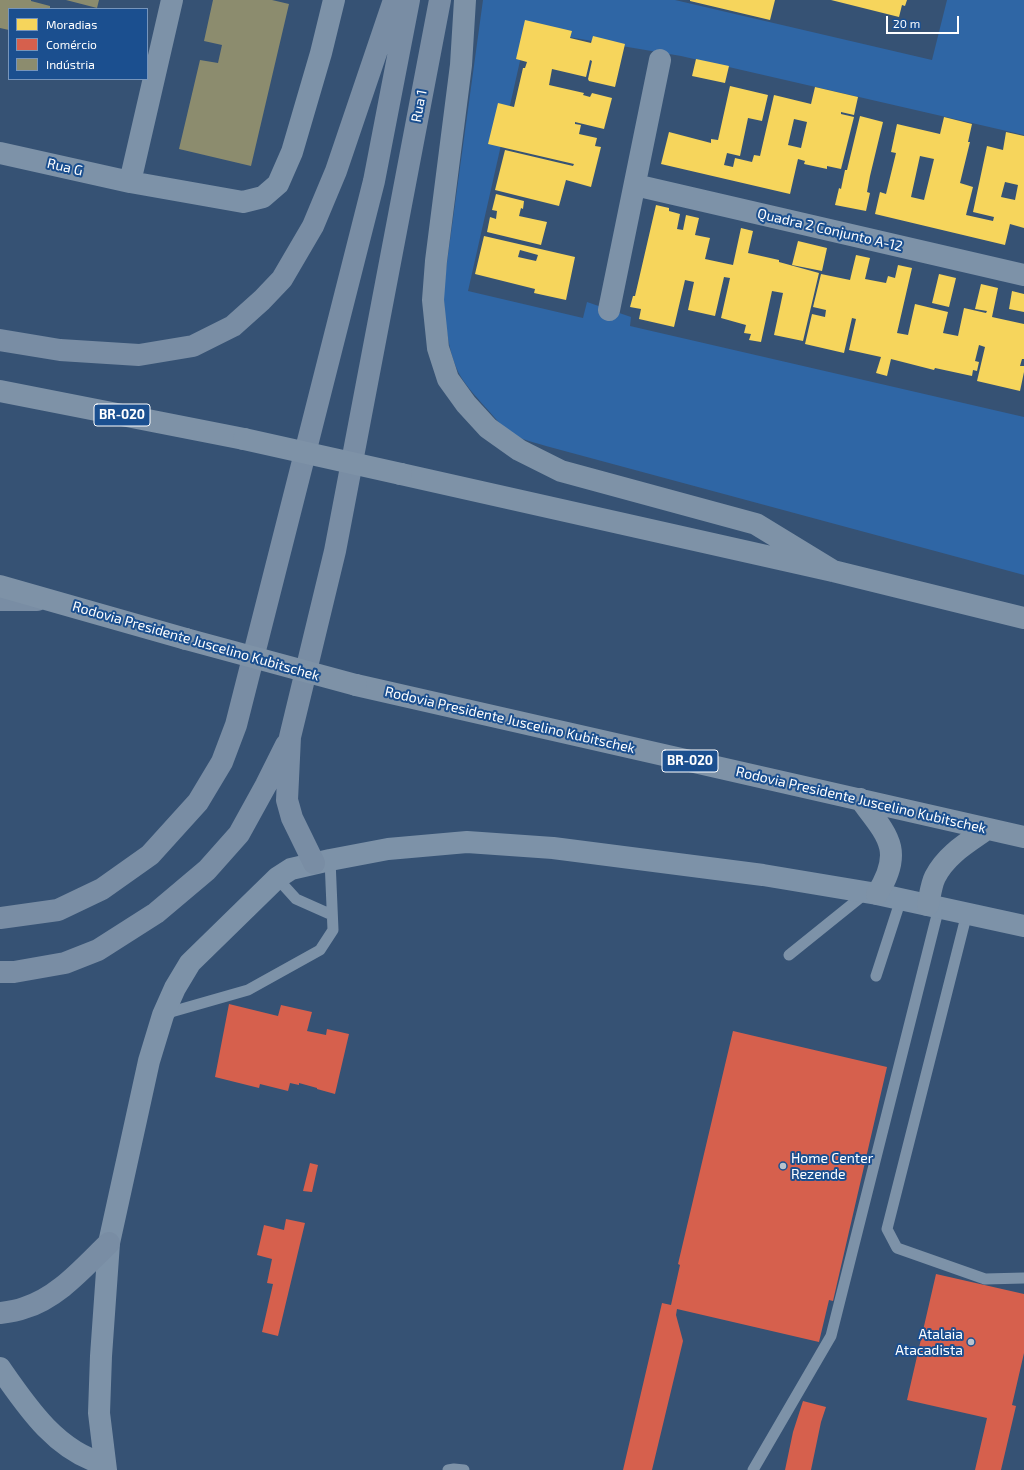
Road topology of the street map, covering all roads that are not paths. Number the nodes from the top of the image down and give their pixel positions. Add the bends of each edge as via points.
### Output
1 (172, 0) edge
2 (334, 0) edge
3 (394, 0) edge
4 (409, 0) edge
5 (440, 0) edge
6 (465, 0) edge
7 (660, 60) dead end
8 (0, 153) edge
9 (130, 182) junction
10 (635, 185) junction
11 (1024, 275) edge
12 (609, 310) dead end
13 (0, 340) edge
14 (0, 392) edge
15 (833, 571) junction
16 (0, 586) edge
17 (0, 600) edge
18 (51, 600) junction
19 (1024, 618) edge
20 (290, 737) junction
21 (860, 799) junction
22 (986, 829) junction
23 (1024, 837) edge
24 (322, 861) junction
25 (277, 878) junction
26 (872, 893) junction
27 (901, 899) junction
28 (933, 906) junction
29 (967, 913) junction
30 (332, 915) junction
31 (0, 918) edge
32 (1024, 926) edge
33 (789, 955) dead end
34 (0, 972) edge
35 (876, 976) dead end
36 (163, 1014) junction
37 (109, 1243) junction
38 (1024, 1278) edge
39 (0, 1313) edge
40 (0, 1368) edge
41 (106, 1467) edge
42 (448, 1470) edge
43 (464, 1470) edge
44 (753, 1470) edge

1 - 9 street
2 - 9 street, Rua G via 292,152 278,184 263,197 243,202
3 - 13 main road via 336,172 313,226 282,279 233,326 192,346 139,355 60,350
4 - 31 main road via 374,182 236,725 222,762 198,802 150,855 102,889 58,910
5 - 20 main road, Rua 1 via 334,551
6 - 15 highway via 461,65 433,300 438,348 448,379 488,428 519,450 561,471 756,524
7 - 10 street
8 - 9 street, Rua G
10 - 11 street, Quadra 2 Conjunto A-12
10 - 12 street
14 - 15 highway, BR-020, bridge via 244,439
15 - 19 highway, BR-020
16 - 18 highway, Rodovia Presidente Juscelino Kubitschek / BR-020
17 - 18 main road
18 - 21 highway, Rodovia Presidente Juscelino Kubitschek / BR-020, bridge via 356,685
20 - 24 main road via 287,800 299,835
20 - 34 main road via 239,834 207,870 156,913 98,950 65,963
21 - 22 highway, Rodovia Presidente Juscelino Kubitschek / BR-020
21 - 26 highway via 886,835 891,850 886,880
22 - 23 highway, Rodovia Presidente Juscelino Kubitschek / BR-020
22 - 28 highway via 953,853 943,864 934,878
24 - 25 street via 291,869
24 - 26 street via 388,850 467,842 553,848
24 - 30 lane
25 - 30 lane via 296,899
25 - 36 street via 190,963
26 - 27 street
26 - 33 lane
27 - 28 street
27 - 35 lane
28 - 29 street
28 - 44 lane via 831,1336
29 - 32 street
29 - 38 lane via 887,1229 897,1248 984,1278
30 - 36 lane via 333,930 320,950 248,990
36 - 37 street via 149,1061
37 - 39 main road via 73,1278 45,1299 25,1308
37 - 41 street via 98,1413
40 - 41 street via 38,1420 56,1437 92,1461
42 - 43 lane

